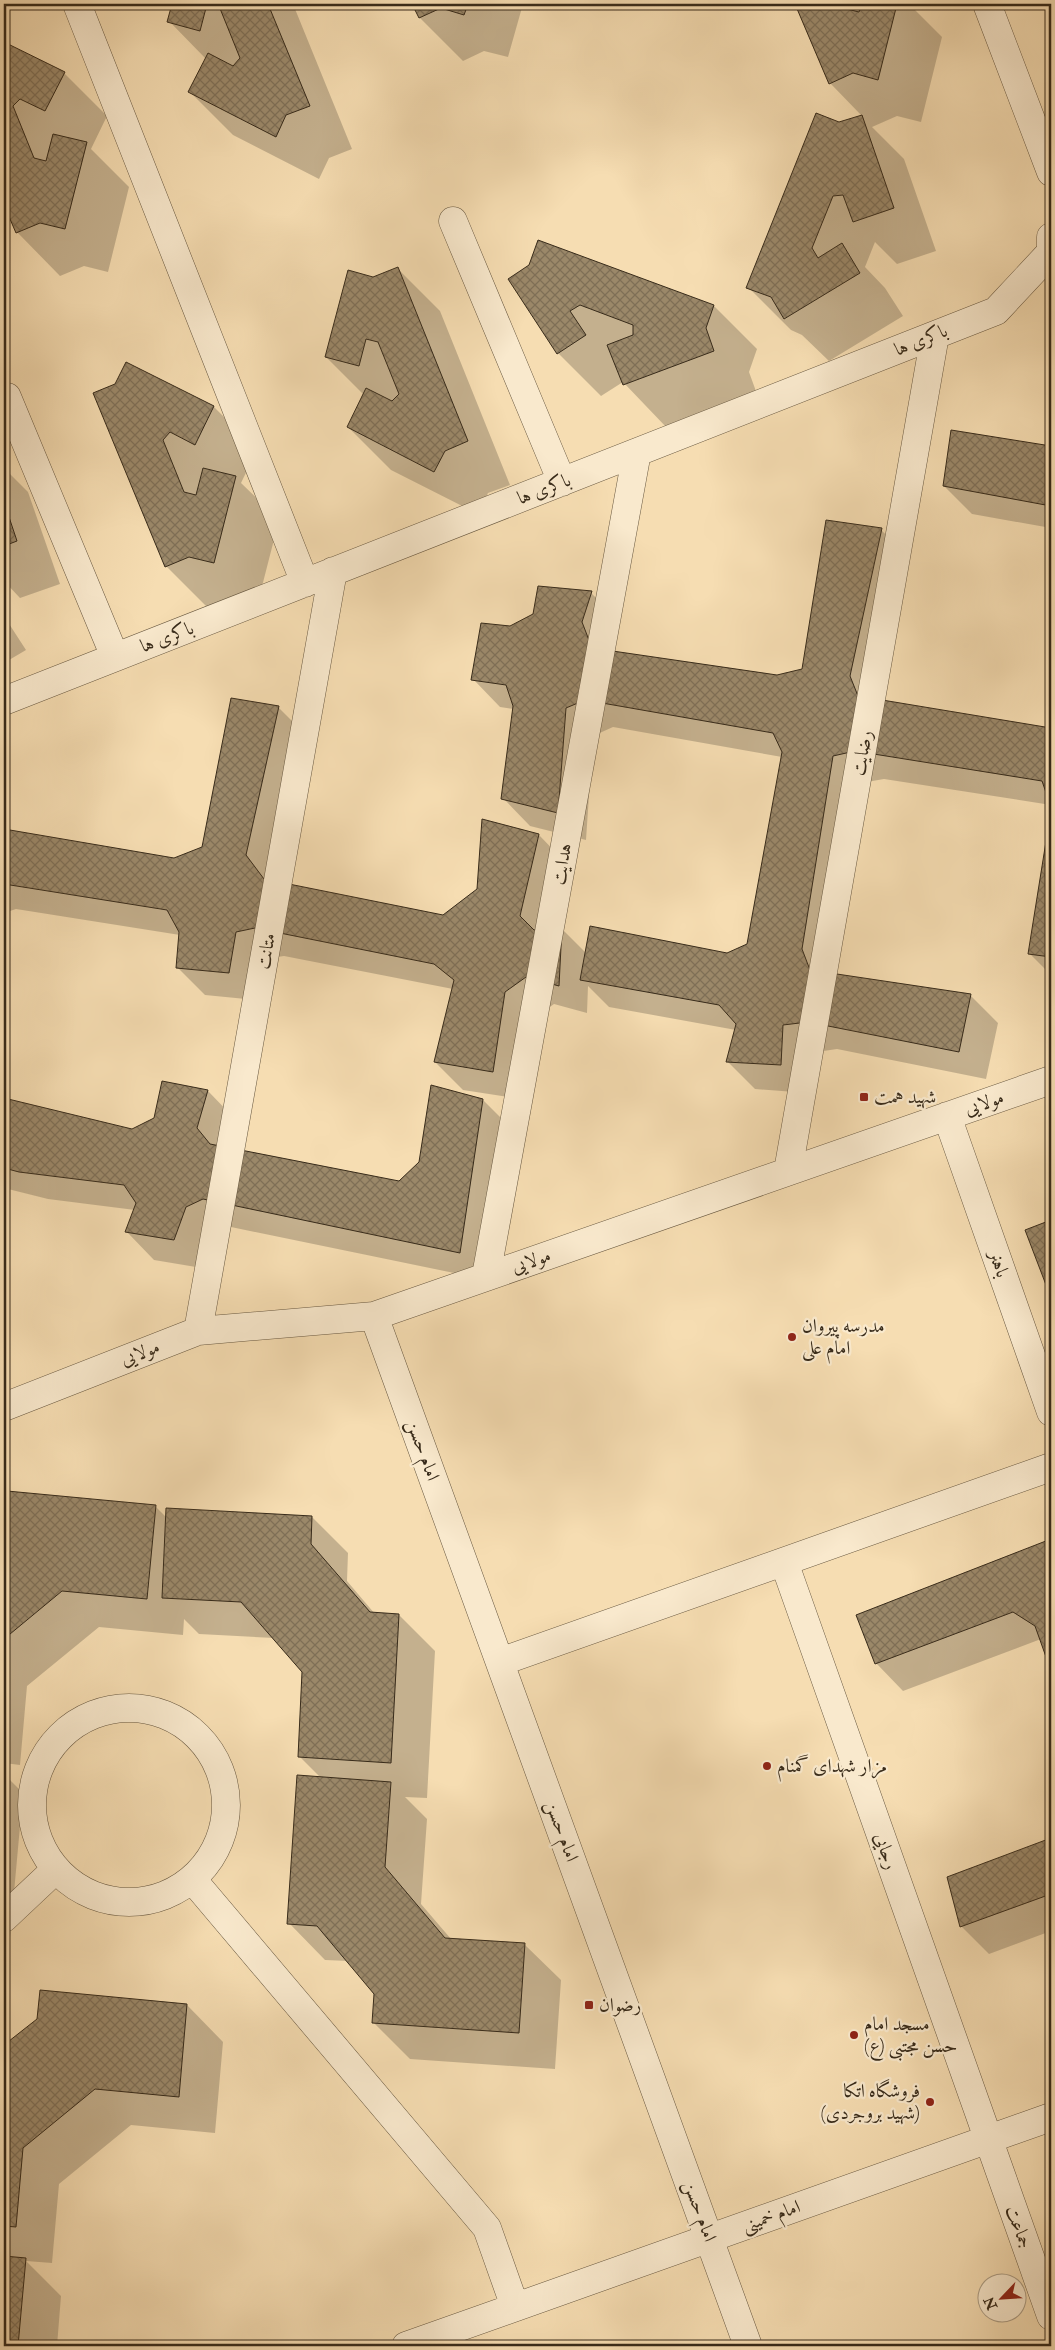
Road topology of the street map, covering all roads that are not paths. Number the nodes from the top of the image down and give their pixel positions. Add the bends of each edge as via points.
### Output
1 (77, 4) edge
2 (987, 4) edge
3 (1051, 172) edge
4 (454, 221) dead end
5 (1051, 237) edge
6 (935, 335) junction
7 (7, 397) dead end
8 (637, 452) junction
9 (562, 482) junction
10 (333, 571) junction
11 (305, 582) junction
12 (116, 657) junction
13 (4, 701) edge
14 (1051, 1080) edge
15 (947, 1116) junction
16 (788, 1171) junction
17 (486, 1276) junction
18 (374, 1316) junction
19 (198, 1331) junction
20 (4, 1407) edge
21 (1051, 1412) edge
22 (1051, 1467) edge
23 (784, 1562) junction
24 (500, 1662) junction
25 (55, 1870) junction
26 (192, 1879) junction
27 (4, 1918) edge
28 (1051, 2117) edge
29 (988, 2139) junction
30 (710, 2238) junction
31 (515, 2307) junction
32 (1051, 2316) edge
33 (406, 2346) edge
34 (748, 2346) edge

1 - 11 street
2 - 3 street
4 - 9 street
5 - 6 street, باکری ها via 1051,252 996,311
6 - 8 street, باکری ها
6 - 16 street, رضایت
7 - 12 street
8 - 9 street, باکری ها
8 - 17 street, هدایت
9 - 10 street, باکری ها
10 - 11 street, باکری ها
10 - 19 street, متانت
11 - 12 street, باکری ها
12 - 13 street, باکری ها
14 - 15 street, مولايی
15 - 16 street, مولايی
15 - 21 street, باهنر
16 - 17 street, مولايی
17 - 18 street, مولايی
18 - 19 street, مولايی
18 - 24 street, امام حسن
19 - 20 street, مولايی
22 - 23 street
23 - 24 street
23 - 29 street, رجایی
24 - 30 street, امام حسن
25 - 26 street via 81,1890 112,1902 145,1902 176,1891
25 - 26 street via 38,1841 31,1809 35,1777 50,1747 72,1725 100,1711 132,1707 163,1713 191,1729 211,1753 224,1782 226,1814 218,1845 201,1872
25 - 27 street
26 - 31 street via 486,2228
28 - 29 street, امام خمینی
29 - 30 street, امام خمینی
29 - 32 street, جماعت
30 - 31 street, امام خمینی
30 - 34 street, امام حسن
31 - 33 street, امام خمینی

